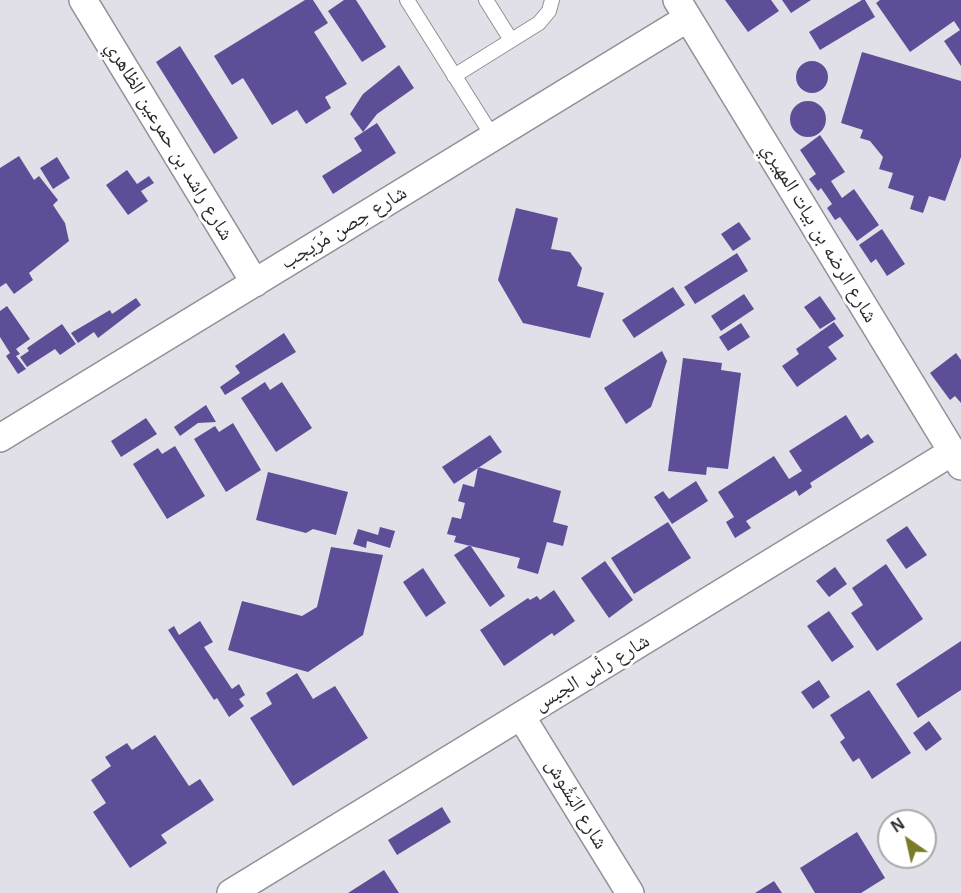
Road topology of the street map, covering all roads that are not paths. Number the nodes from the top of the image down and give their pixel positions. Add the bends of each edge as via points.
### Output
1 (83, 0) edge
2 (407, 0) edge
3 (486, 0) edge
4 (552, 0) edge
5 (683, 9) edge
6 (511, 40) junction
7 (454, 76) junction
8 (493, 137) junction
9 (255, 283) junction
10 (0, 438) edge
11 (957, 459) edge
12 (521, 716) junction
13 (231, 893) edge
14 (630, 893) edge

1 - 9 street, شارع راشد بن حمرعين الظاهري
2 - 7 lane
3 - 6 lane
4 - 6 lane via 545,18
5 - 8 street, شارع حِصن مُرَيجب
5 - 11 street, شارع الرضه بن بيات المهيري
6 - 7 lane
7 - 8 lane
8 - 9 street, شارع حِصن مُرَيجب
9 - 10 street, شارع حِصن مُرَيجب
11 - 12 street, شارع رأس الجبس
12 - 13 street, شارع رأس الجبس
12 - 14 street, شارع البَشُوش

